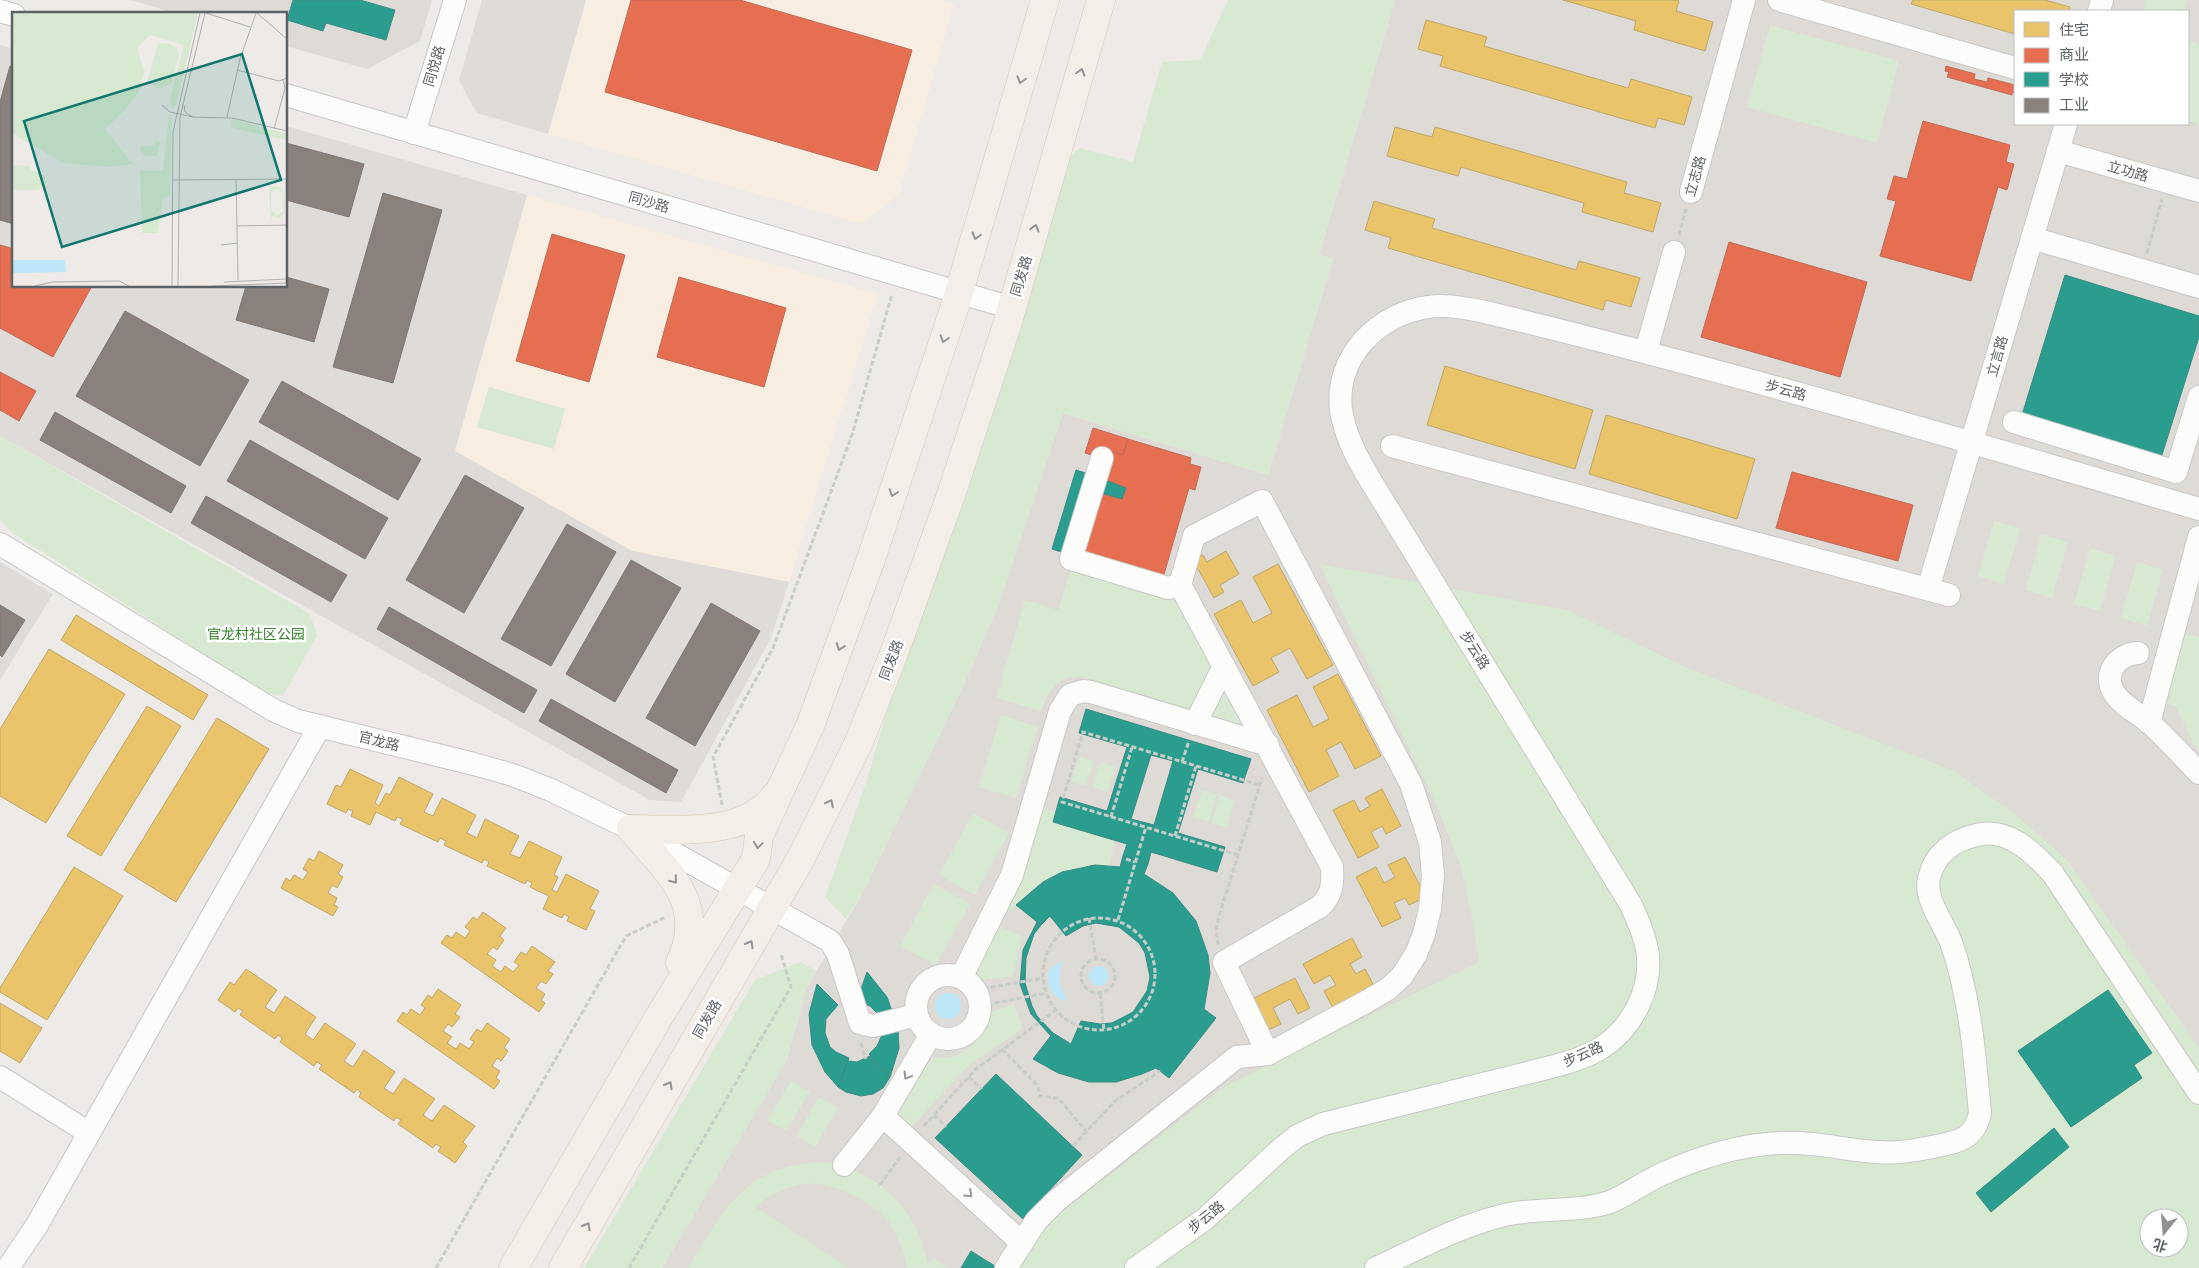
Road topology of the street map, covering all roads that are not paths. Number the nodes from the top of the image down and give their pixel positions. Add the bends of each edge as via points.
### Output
1 (455, 0) edge
2 (1045, 0) edge
3 (1101, 0) edge
4 (1744, 0) edge
5 (1778, 0) edge
6 (2014, 68) edge
7 (288, 96) edge
8 (2066, 125) edge
9 (414, 133) junction
10 (2058, 152) junction
11 (2199, 191) edge
12 (1691, 192) road end
13 (2032, 238) junction
14 (1674, 252) road end
15 (2199, 286) edge
16 (959, 293) junction
17 (1012, 308) junction
18 (1646, 351) junction
19 (2199, 397) edge
20 (2014, 422) dead end
21 (1972, 442) junction
22 (1392, 446) dead end
23 (1102, 458) dead end
24 (2199, 510) edge
25 (2199, 537) edge
26 (0, 544) edge
27 (1180, 585) junction
28 (2138, 653) dead end
29 (1224, 666) junction
30 (2149, 723) junction
31 (1195, 724) junction
32 (320, 726) junction
33 (1269, 748) junction
34 (2199, 773) edge
35 (781, 789) junction
36 (631, 829) junction
37 (738, 888) junction
38 (772, 908) junction
39 (972, 991) junction
40 (660, 1015) junction
41 (916, 1015) junction
42 (931, 1034) junction
43 (1268, 1054) junction
44 (0, 1077) edge
45 (2199, 1093) edge
46 (883, 1116) junction
47 (90, 1133) junction
48 (844, 1165) dead end
49 (1022, 1243) junction
50 (8, 1268) edge
51 (513, 1268) edge
52 (563, 1268) edge
53 (1006, 1268) edge
54 (1136, 1268) edge
55 (1376, 1268) edge

1 - 9 street, 同悦路
2 -> 16 main road
17 -> 3 main road, 同发路
4 - 12 street, 立志路
5 - 6 street
7 - 9 street, 同沙路
8 - 10 street, 立言路
9 - 16 street, 同沙路
10 - 11 street, 立功路
10 - 13 street, 立言路
13 - 15 street
13 - 21 street, 立言路
14 - 18 street
16 - 17 street, 同沙路
16 -> 35 main road via 849,624 810,726
38 -> 17 main road, 同发路 via 842,779 877,698 952,492
18 - 21 street, 步云路
18 - 54 street, 步云路 via 1481,311 1454,306 1428,307 1387,320 1369,333 1348,366 1341,408 1346,433 1372,483 1631,905 1648,956 1648,977 1633,1016 1619,1034 1600,1049 1573,1061 1323,1124 1297,1136 1205,1219
19 - 20 street via 2176,472
21 - 22 street, 立言路 via 1938,592
21 - 24 street, 步云路
23 - 27 street via 1071,559 1168,588
25 - 30 street
26 - 32 street, 官龙路 via 273,710
27 - 29 street
27 - 43 street via 1194,536 1262,501 1411,784 1430,842 1433,876 1430,909 1416,954 1402,976 1388,989
28 - 30 street via 2119,659 2111,671 2111,685 2118,697
29 - 31 street
29 - 33 street
30 - 34 street
31 - 33 street
31 - 39 street via 1091,692 1076,692 1066,699 1012,875
32 - 36 street, 官龙路 via 513,775
32 - 47 street
33 - 43 street via 1332,867 1333,883 1330,896 1321,906 1224,962
35 - 36 main road via 763,809 721,826 697,830
35 -> 37 main road via 759,836 756,859
36 - 37 street, 官龙路
36 -> 40 main road via 679,884 689,910 690,936
37 - 38 street, 官龙路
37 - 40 main road
38 - 41 street, 官龙路 via 834,944 860,1023 867,1026
52 -> 38 main road, 同发路
39 - 41 street via 951,974 931,979 918,995
39 - 42 street via 979,1016 968,1032 950,1039
40 - 51 main road
41 - 42 street
42 -> 46 street
43 - 49 street via 1237,1057 1051,1205
44 - 47 street
45 - 55 street via 2053,874 2036,855 2020,844 1986,833 1948,846 1933,866 1928,889 1952,945 1965,995 1980,1113 1979,1122 1968,1138 1904,1153 1795,1142 1743,1148 1686,1164 1612,1201 1594,1206 1529,1211 1460,1228
46 - 48 street
46 -> 49 street
47 - 50 street
49 - 53 street

